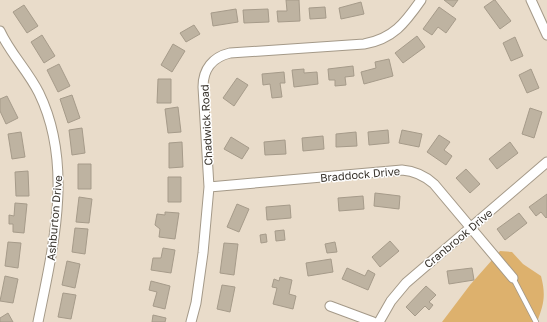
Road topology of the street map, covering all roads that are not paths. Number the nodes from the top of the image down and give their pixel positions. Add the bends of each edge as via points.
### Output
1 (421, 0) edge
2 (531, 0) edge
3 (0, 31) edge
4 (547, 35) edge
5 (547, 162) edge
6 (209, 186) junction
7 (471, 228) junction
8 (513, 278) joint
9 (330, 306) dead end
10 (38, 322) edge
11 (191, 322) edge
12 (373, 322) edge
13 (379, 322) edge
14 (536, 322) edge

1 - 6 street, Chadwick Road via 401,27 386,37 370,43 230,53 214,61 203,81
2 - 4 street
3 - 10 street, Ashburton Drive via 39,93 50,126 57,161 58,190 53,243
5 - 7 street, Cranbrook Drive
6 - 7 street, Braddock Drive via 408,170 429,180
6 - 11 street, Chadwick Road via 203,253
7 - 8 street, Braddock Drive
7 - 13 street, Cranbrook Drive via 406,283
8 - 14 lane
9 - 12 street

